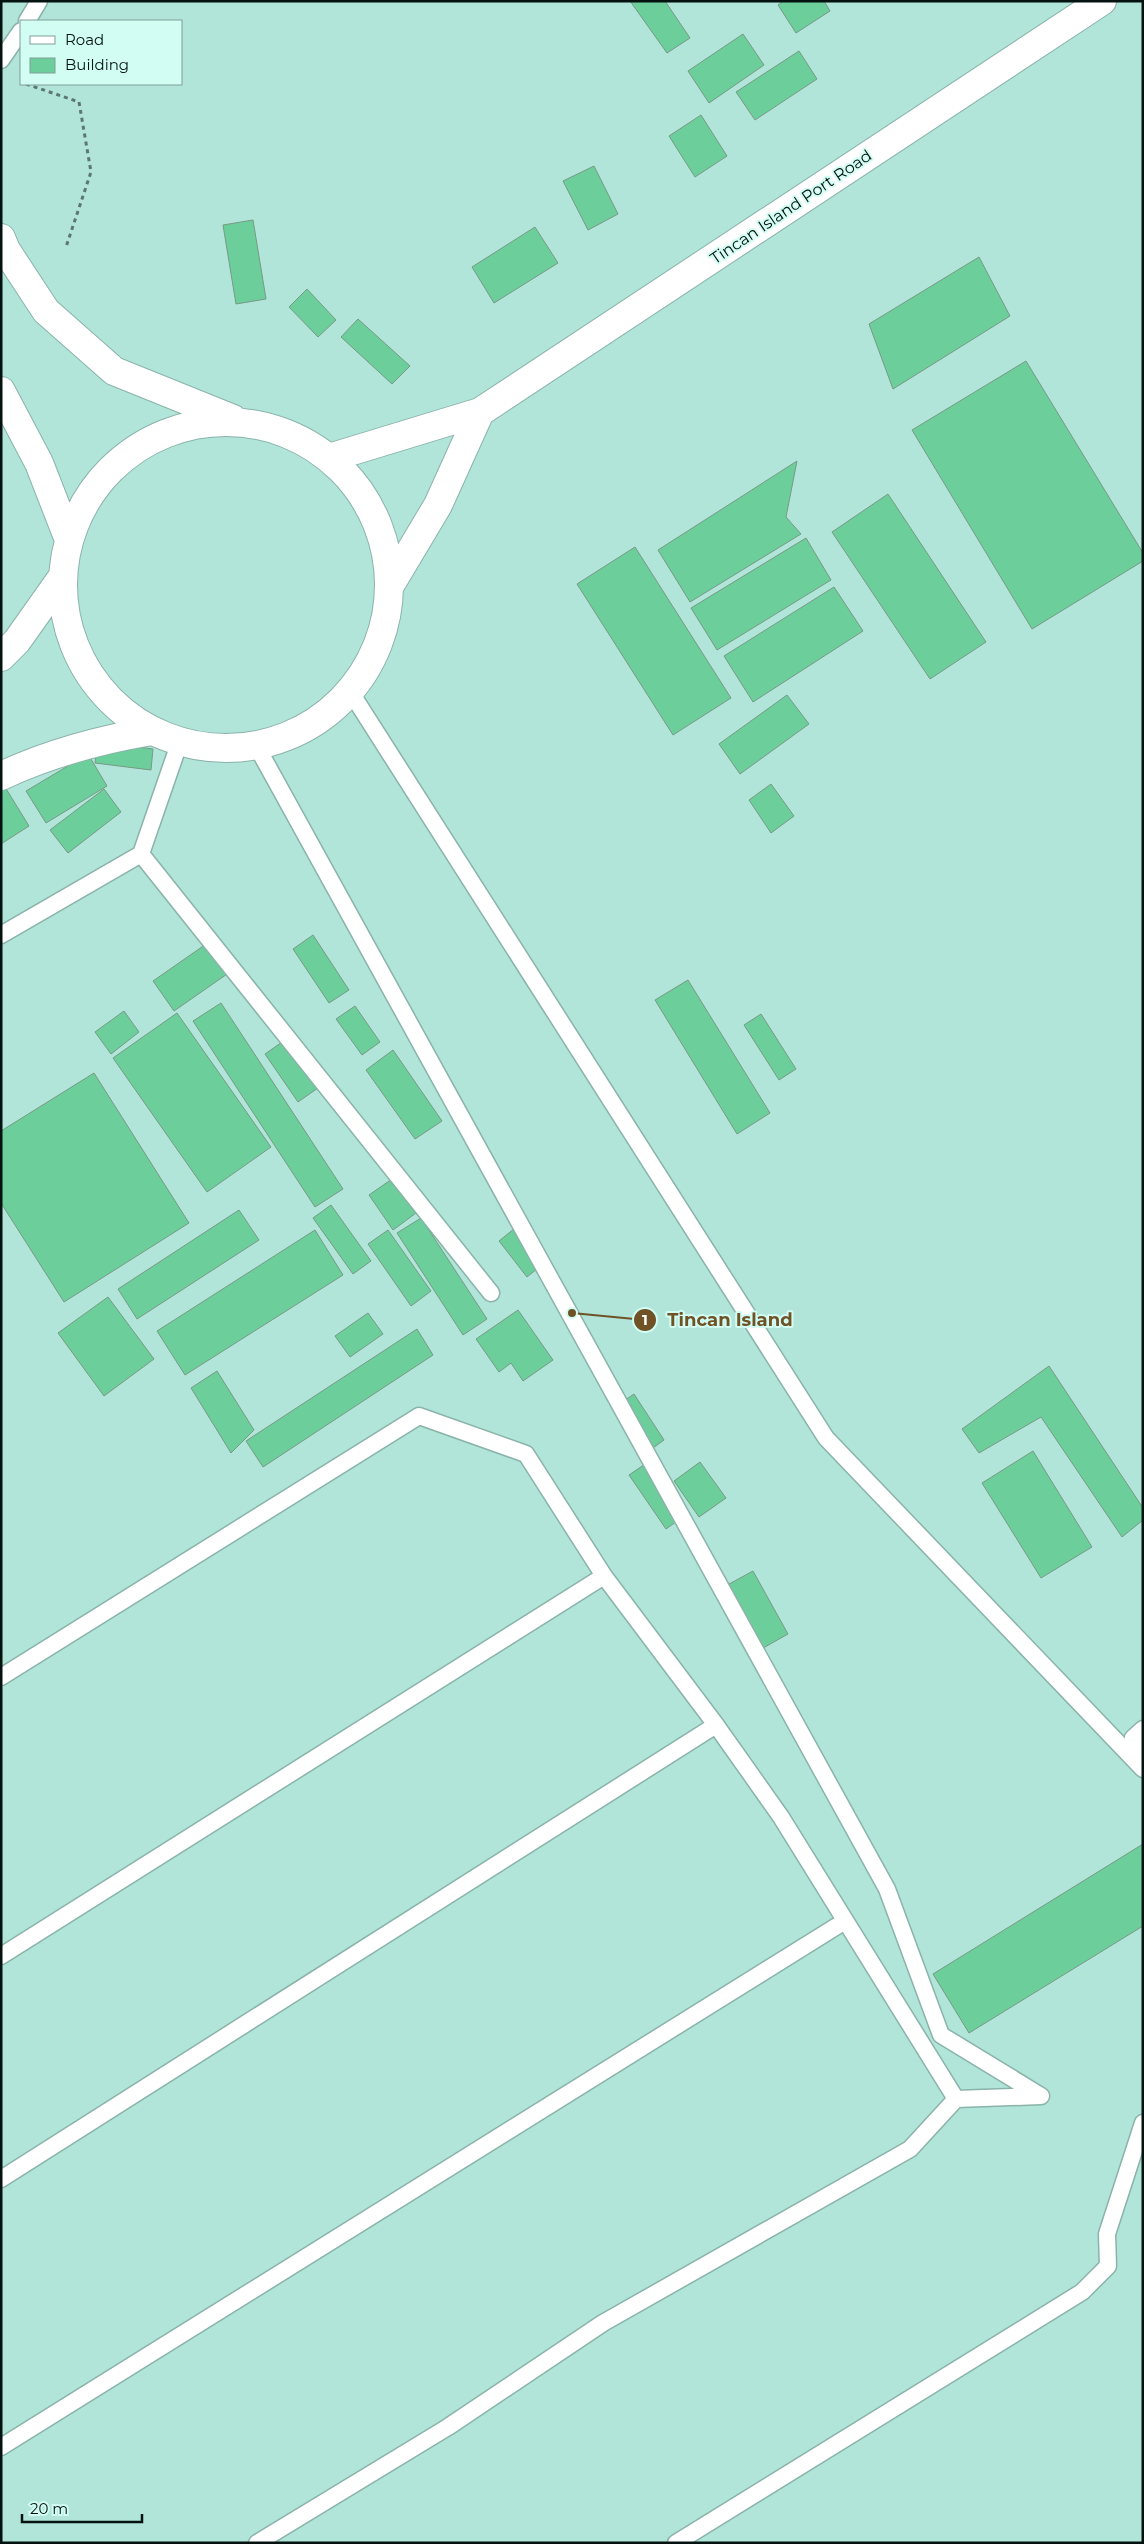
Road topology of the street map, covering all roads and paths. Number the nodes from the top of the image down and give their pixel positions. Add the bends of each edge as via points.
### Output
1 (39, 1) edge
2 (1102, 1) edge
3 (28, 20) edge
4 (20, 32) edge
5 (1, 60) edge
6 (29, 85) edge
7 (1, 238) edge
8 (66, 247) dead end
9 (1, 391) edge
10 (480, 412) junction
11 (244, 423) junction
12 (329, 458) junction
13 (69, 540) junction
14 (63, 576) junction
15 (389, 587) junction
16 (1, 658) edge
17 (350, 691) junction
18 (152, 731) junction
19 (180, 742) junction
20 (256, 745) junction
21 (1, 776) edge
22 (141, 854) junction
23 (1, 935) edge
24 (491, 1293) dead end
25 (604, 1576) junction
26 (1, 1676) edge
27 (716, 1725) junction
28 (1143, 1729) edge
29 (1143, 1762) edge
30 (1143, 1769) edge
31 (845, 1921) junction
32 (1, 1956) edge
33 (956, 2099) junction
34 (1143, 2123) edge
35 (1, 2179) edge
36 (1, 2447) edge
37 (257, 2543) edge
38 (676, 2543) edge

1 - 3 lane
2 - 10 street, Tincan Island Port Road
4 - 5 lane
6 - 8 path via 78,102 91,172
7 - 11 street via 46,311 114,371
9 - 13 street via 39,463
10 - 12 street, Tincan Island Port Road
10 - 15 street via 438,505
11 - 12 street via 274,428 303,440
11 - 13 street via 211,422 149,441 99,482 82,509
12 - 15 street via 350,478 380,529
13 - 14 street
14 - 16 street via 17,641
14 - 18 street via 64,608 71,638 84,667 102,692 125,714
15 - 17 street via 379,642
17 - 20 street via 307,726 282,738
17 - 30 lane via 826,1438
18 - 19 street
18 - 21 street via 39,758
19 - 20 street via 222,748
19 - 22 lane
20 - 33 lane via 887,1889 941,2035 1041,2096
22 - 23 lane
22 - 24 lane
25 - 26 lane via 526,1454 419,1416
25 - 27 lane
25 - 32 lane
27 - 31 lane via 781,1817
27 - 35 lane
28 - 29 lane via 1133,1738
31 - 33 lane
31 - 36 lane
33 - 37 lane via 910,2149 604,2323 448,2427
34 - 38 lane via 1107,2234 1108,2266 1082,2292

